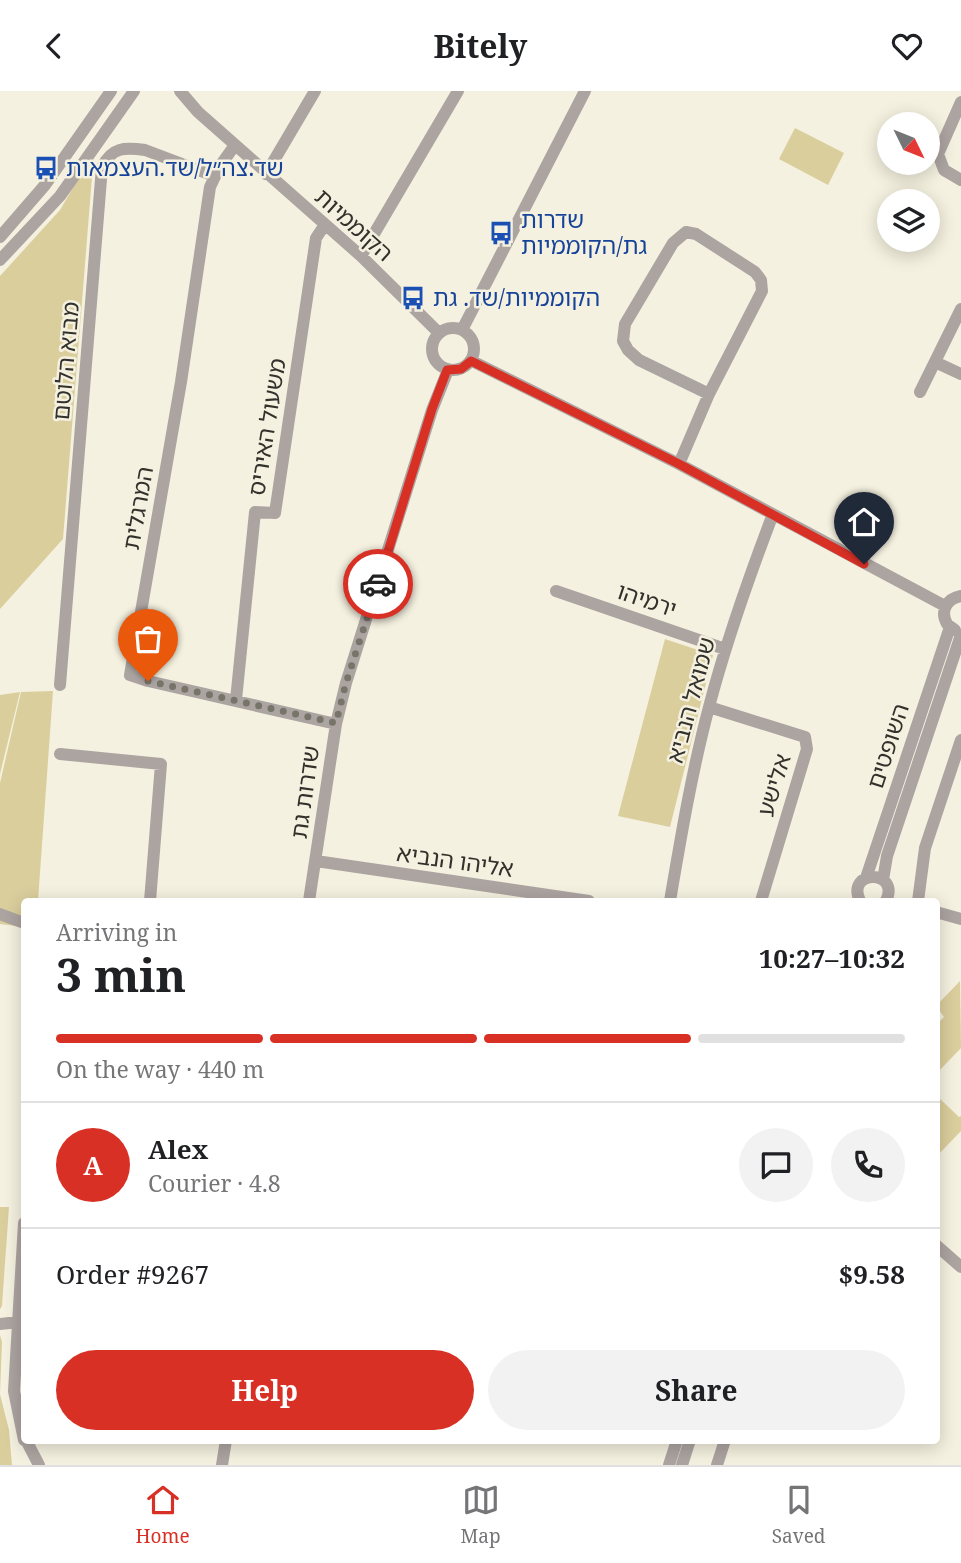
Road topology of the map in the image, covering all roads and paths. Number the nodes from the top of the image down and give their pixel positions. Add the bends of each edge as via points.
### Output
1 (111, 91) edge
2 (134, 91) edge
3 (180, 91) edge
4 (315, 91) edge
5 (458, 91) edge
6 (581, 92) edge
7 (961, 101) edge
8 (235, 145) junction
9 (266, 174) junction
10 (214, 176) junction
11 (961, 180) edge
12 (324, 226) junction
13 (0, 237) edge
14 (361, 256) junction
15 (0, 260) edge
16 (961, 309) edge
17 (462, 330) junction
18 (439, 333) junction
19 (471, 361) junction
20 (935, 362) junction
21 (447, 370) junction
22 (961, 374) edge
23 (920, 392) dead end
24 (709, 394) junction
25 (679, 464) junction
26 (773, 514) junction
27 (556, 591) dead end
28 (961, 596) edge
29 (945, 606) junction
30 (957, 631) edge
31 (725, 649) junction
32 (60, 685) dead end
33 (236, 700) junction
34 (709, 707) junction
35 (336, 723) junction
36 (961, 740) edge
37 (60, 754) dead end
38 (316, 861) junction
39 (866, 878) junction
40 (883, 880) junction
41 (150, 898) edge
42 (310, 898) edge
43 (569, 898) edge
44 (671, 898) edge
45 (762, 898) edge
46 (859, 898) edge
47 (891, 898) edge
48 (918, 898) edge
49 (0, 913) edge
50 (940, 913) edge
51 (961, 919) edge
52 (21, 922) edge
53 (940, 1249) edge
54 (961, 1268) edge
55 (21, 1304) edge
56 (18, 1322) junction
57 (0, 1324) edge
58 (21, 1422) edge
59 (25, 1444) edge
60 (28, 1444) edge
61 (225, 1444) edge
62 (676, 1444) edge
63 (690, 1444) edge
64 (724, 1444) edge
65 (27, 1465) edge
66 (39, 1465) edge
67 (222, 1465) edge
68 (669, 1465) edge
69 (682, 1465) edge
70 (716, 1465) edge

1 - 13 street via 45,184
2 - 15 street via 60,196
3 - 8 street, הקוממיות
4 - 9 street
5 - 14 street
6 - 17 street
7 - 11 street via 938,154 944,170
8 - 9 street, הקוממיות
8 - 10 street, המרגלית
9 - 12 street, הקוממיות
10 - 32 street, מבוא הלוטם via 133,148 114,150 102,167
10 - 33 street, המרגלית via 130,675
12 - 14 street, הקוממיות
12 - 33 street, משעול האיריס via 316,238 275,513 255,512
14 - 18 street, הקוממיות
16 - 20 street
17 - 18 street via 448,328
17 - 19 street via 474,343
18 - 21 street via 432,353 436,363
19 - 21 street via 461,369
19 - 25 street
20 - 22 street
20 - 23 street
21 - 35 street, שדרות גת
24 - 24 street via 762,291 761,280 715,246 685,232 673,243 625,324 623,341 639,360
24 - 25 street
25 - 26 street
26 - 29 street
26 - 31 street, שמואל הנביא
27 - 31 street, ירמיהו
28 - 29 street
29 - 30 street via 945,620
30 - 39 street, השופטים
30 - 40 street, השופטים
31 - 34 street, שמואל הנביא
33 - 35 street, המרגלית
34 - 44 street, שמואל הנביא
34 - 45 street, אלישע via 805,737 807,749
35 - 38 street, שדרות גת
36 - 48 street via 925,848
37 - 41 street via 162,764
38 - 42 street, שדרות גת
38 - 43 street, אליהו הנביא
39 - 40 street
39 - 46 street, השופטים via 859,885
40 - 47 street
49 - 52 street
50 - 51 street
53 - 54 street
55 - 56 street
56 - 57 street
56 - 58 street via 13,1391
59 - 65 street
60 - 66 street
61 - 67 street
62 - 68 street
63 - 69 street
64 - 70 street

